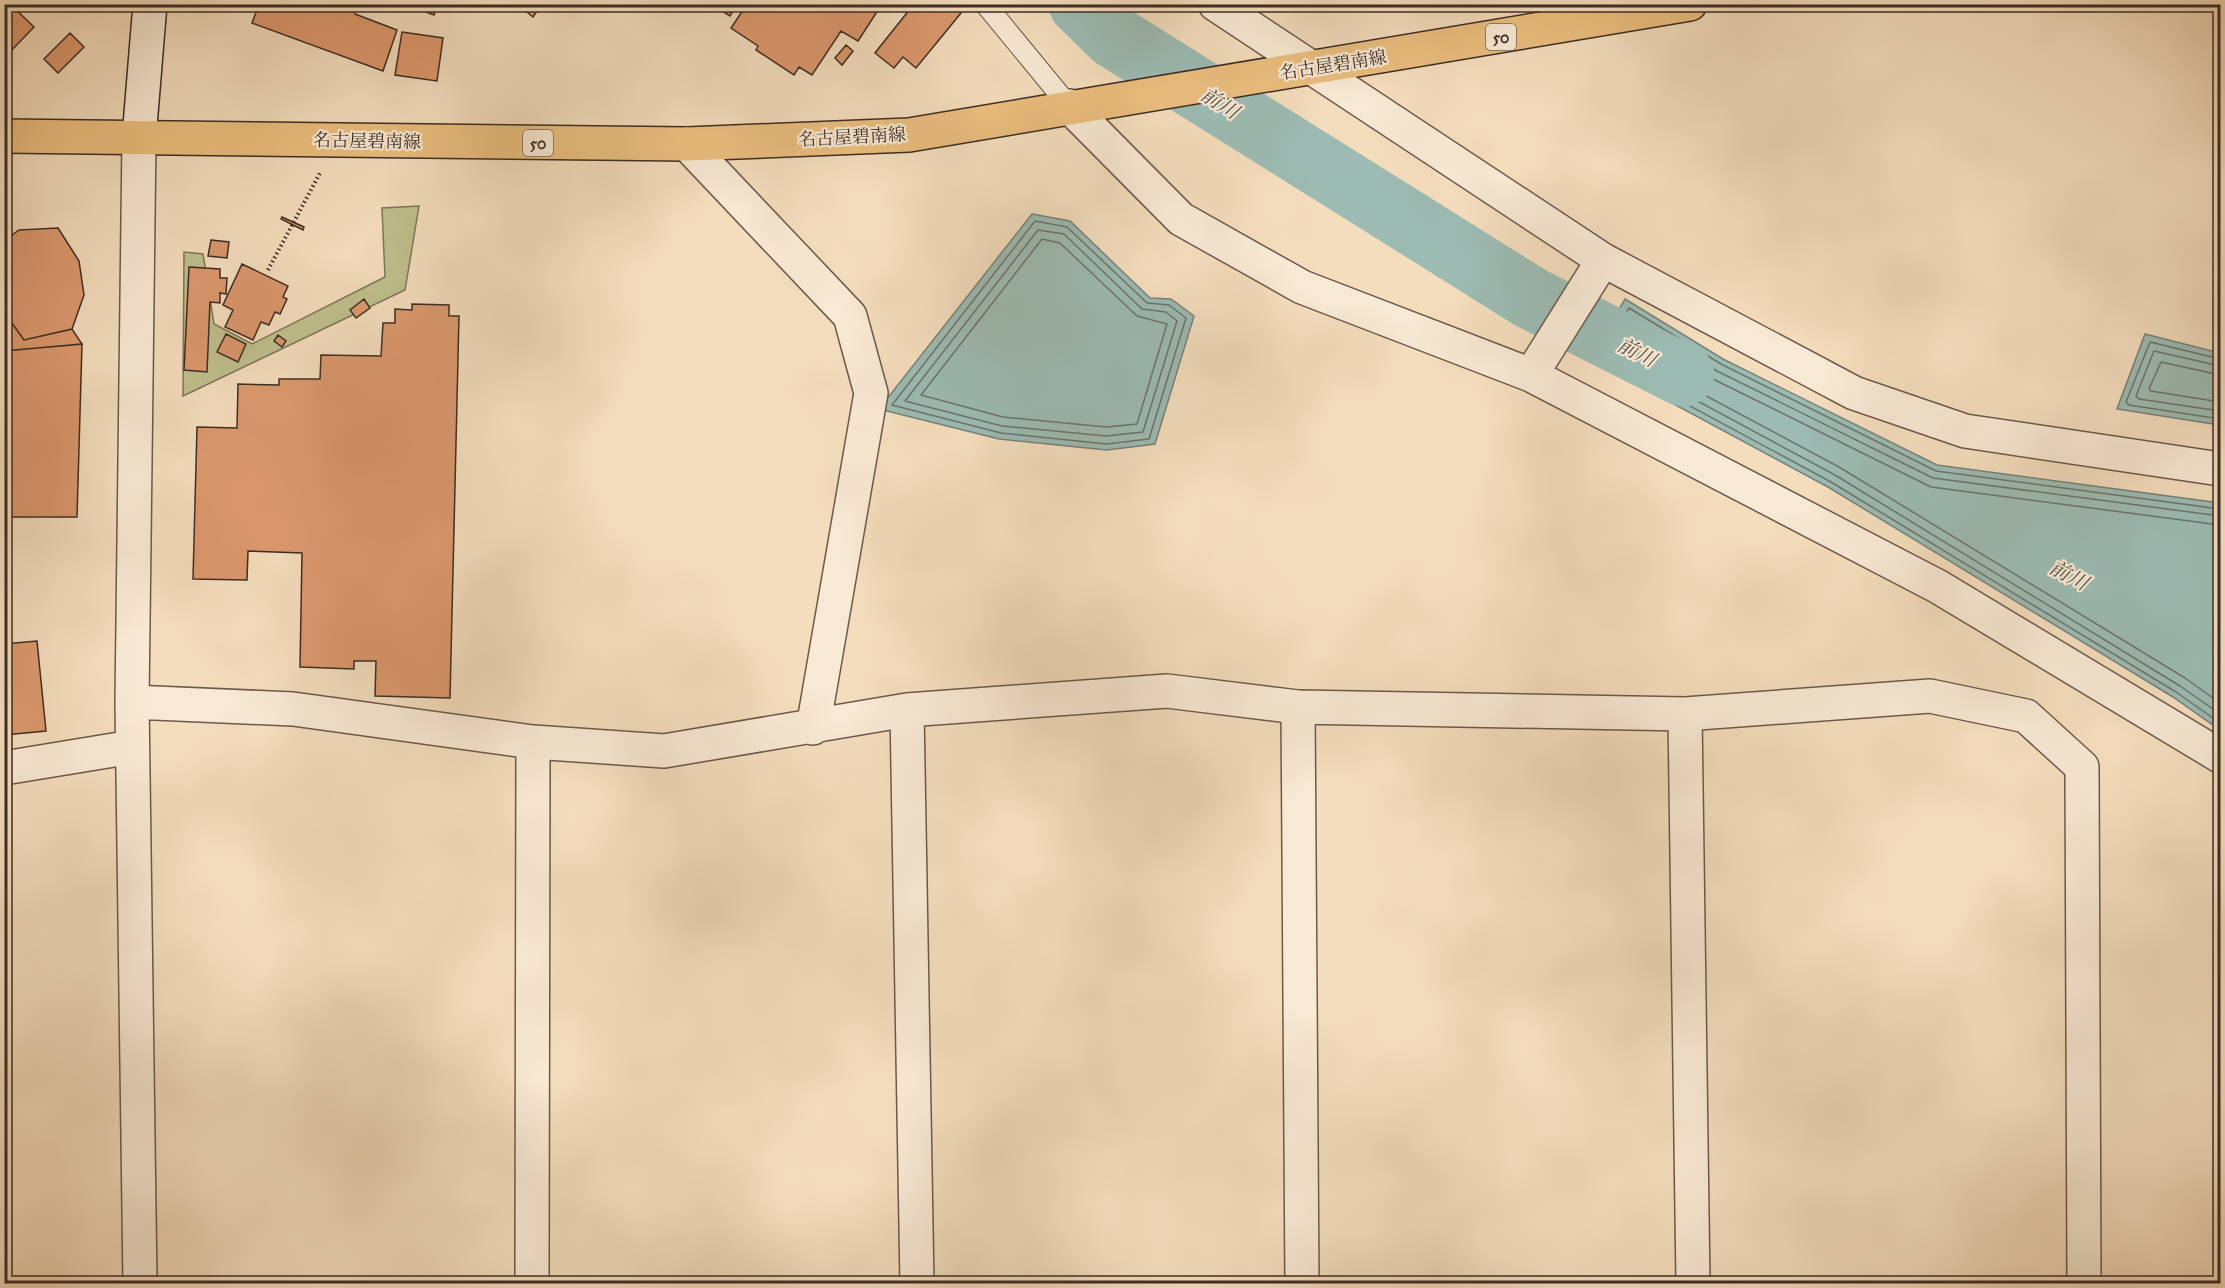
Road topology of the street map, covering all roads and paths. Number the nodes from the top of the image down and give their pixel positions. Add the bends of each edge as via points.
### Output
1 (150, 4) edge
2 (985, 4) edge
3 (1215, 4) edge
4 (1690, 4) edge
5 (1312, 69) junction
6 (1069, 106) junction
7 (4, 136) edge
8 (139, 138) junction
9 (338, 140) junction
10 (687, 144) junction
11 (1602, 262) junction
12 (268, 270) dead end
13 (1532, 374) junction
14 (2220, 469) edge
15 (132, 702) junction
16 (1298, 707) junction
17 (907, 710) junction
18 (1685, 714) junction
19 (813, 728) junction
20 (534, 742) junction
21 (132, 747) junction
22 (2220, 756) edge
23 (4, 768) edge
24 (140, 1284) edge
25 (532, 1284) edge
26 (917, 1284) edge
27 (1302, 1284) edge
28 (1693, 1284) edge
29 (2084, 1284) edge

1 - 8 street
2 - 6 lane
3 - 5 street
4 - 5 main road, 名古屋碧南線 / 50
5 - 6 main road, 名古屋碧南線 / 50
5 - 11 street
6 - 10 main road, 名古屋碧南線 / 50 via 909,135
6 - 13 street via 1181,219 1302,287
7 - 8 main road, 名古屋碧南線 / 50
8 - 9 main road, 名古屋碧南線 / 50
8 - 15 street
9 - 10 main road, 名古屋碧南線 / 50
9 - 12 path
10 - 19 street via 850,316 871,393
11 - 13 street
11 - 14 street via 1854,393 1932,420 1965,431
13 - 22 street via 1937,586
15 - 20 street via 293,709
15 - 21 street
16 - 17 street via 1167,691
16 - 18 street
16 - 27 street
17 - 19 street
17 - 26 street
18 - 28 street
18 - 29 street via 1930,696 2026,716 2082,767
19 - 20 street via 664,751
20 - 25 street
21 - 23 street
21 - 24 street

